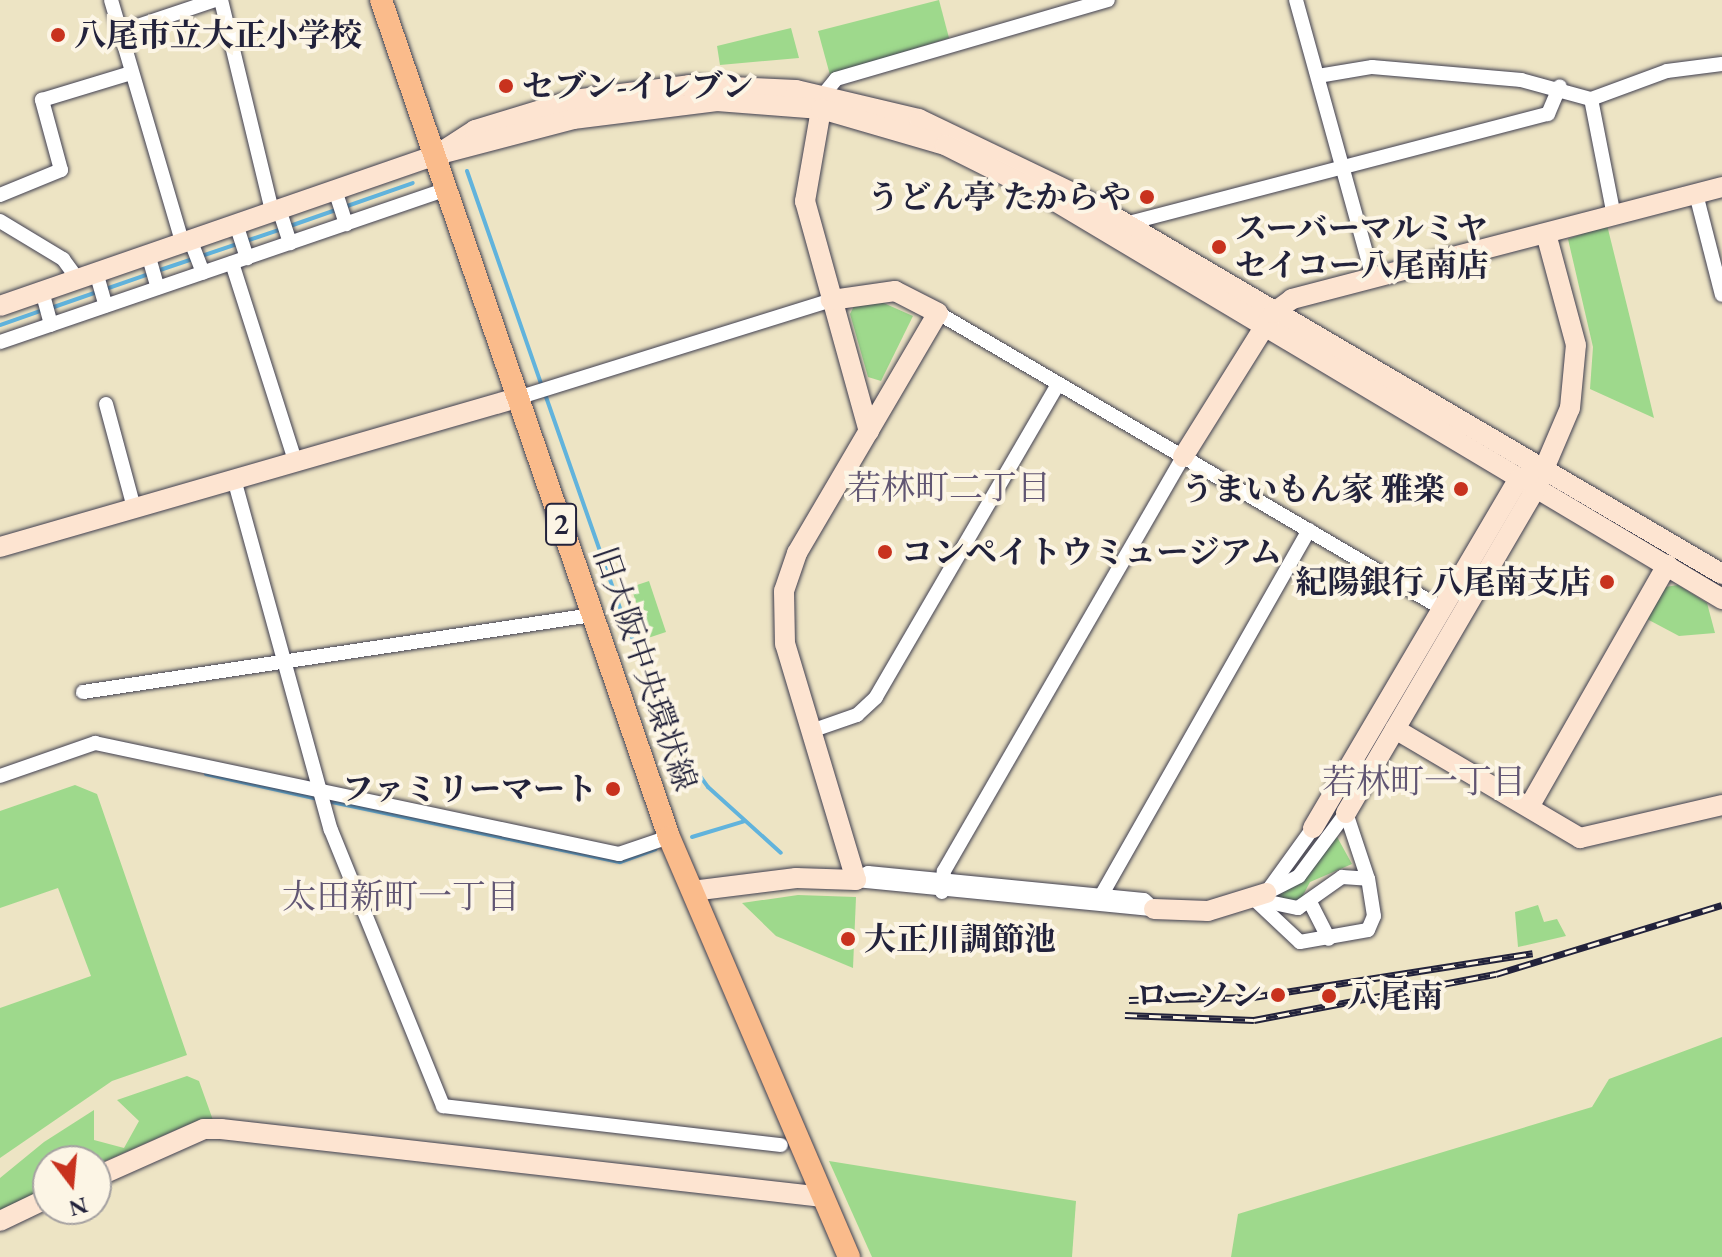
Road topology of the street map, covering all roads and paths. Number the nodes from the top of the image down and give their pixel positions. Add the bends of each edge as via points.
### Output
1 (111, 0) edge
2 (215, 0) edge
3 (221, 0) edge
4 (381, 0) edge
5 (1108, 0) edge
6 (1296, 0) edge
7 (120, 32) junction
8 (1722, 64) edge
9 (131, 73) junction
10 (1318, 76) junction
11 (1560, 86) junction
12 (1591, 99) junction
13 (822, 102) junction
14 (436, 155) junction
15 (1345, 166) junction
16 (1722, 187) edge
17 (447, 189) junction
18 (1696, 194) junction
19 (0, 195) edge
20 (337, 196) junction
21 (278, 214) junction
22 (1614, 216) junction
23 (0, 221) edge
24 (346, 224) junction
25 (1125, 224) junction
26 (238, 230) junction
27 (1546, 234) junction
28 (290, 243) junction
29 (189, 244) junction
30 (247, 258) junction
31 (150, 260) junction
32 (232, 263) junction
33 (203, 273) junction
34 (1373, 277) junction
35 (91, 278) junction
36 (158, 288) junction
37 (1722, 295) edge
38 (43, 297) junction
39 (831, 300) junction
40 (0, 306) edge
41 (106, 306) junction
42 (938, 313) junction
43 (1270, 319) junction
44 (51, 325) junction
45 (0, 341) edge
46 (1058, 384) junction
47 (517, 398) junction
48 (106, 404) dead end
49 (869, 431) junction
50 (1183, 457) junction
51 (295, 461) junction
52 (234, 479) junction
53 (1530, 480) junction
54 (134, 508) junction
55 (1309, 530) junction
56 (0, 547) edge
57 (1667, 565) junction
58 (1722, 574) edge
59 (1722, 599) edge
60 (1441, 608) junction
61 (592, 615) junction
62 (284, 660) junction
63 (83, 692) dead end
64 (1395, 729) junction
65 (811, 731) junction
66 (0, 776) edge
67 (323, 798) junction
68 (1722, 805) edge
69 (1529, 807) junction
70 (1346, 813) junction
71 (1313, 828) joint
72 (669, 837) junction
73 (1368, 879) junction
74 (856, 880) junction
75 (943, 887) junction
76 (692, 891) junction
77 (1101, 896) junction
78 (1260, 896) junction
79 (1311, 904) junction
80 (1154, 909) junction
81 (1329, 939) junction
82 (781, 1145) dead end
83 (112, 1170) edge
84 (823, 1197) junction
85 (32, 1206) edge
86 (0, 1221) edge
87 (849, 1257) edge

1 - 7 street
2 - 7 street
3 - 21 street
4 - 14 main road, 旧大阪中央環状線 / 2
5 - 13 street via 836,79
6 - 10 street
7 - 9 street
8 - 12 street via 1667,71
9 - 19 street via 42,100 61,170
9 - 29 street
10 - 11 street via 1372,67
10 - 15 street
11 - 12 street
11 - 15 street via 1548,114
12 - 22 street
13 - 14 street via 689,85 574,100 475,130
13 - 25 street via 974,141
13 - 39 street via 805,201
13 - 43 street via 991,166
14 - 17 main road, 旧大阪中央環状線 / 2
14 - 20 street
15 - 25 street
15 - 34 street
16 - 18 street
17 - 24 street
17 - 47 main road, 旧大阪中央環状線 / 2
18 - 22 street
18 - 37 street
20 - 21 street
20 - 24 street
21 - 26 street
21 - 28 street
22 - 27 street
23 - 35 street
24 - 28 street
25 - 43 street
26 - 29 street
26 - 30 street
27 - 34 street
27 - 53 street via 1578,368 1570,408
28 - 30 street
29 - 31 street
29 - 33 street
30 - 32 street
31 - 35 street
31 - 36 street
32 - 33 street
32 - 51 street
33 - 36 street
34 - 43 street via 1292,299
35 - 38 street
35 - 41 street
36 - 41 street
38 - 40 street
38 - 44 street
39 - 42 street via 885,290
39 - 47 street
39 - 49 street
41 - 44 street
42 - 46 street
42 - 49 street
43 - 50 street
43 - 53 street
44 - 45 street
46 - 50 street
46 - 65 street via 876,697 857,715
47 - 51 street
47 - 61 main road, 旧大阪中央環状線 / 2
48 - 54 street
49 - 65 street via 797,553 784,591 785,644
50 - 55 street
50 - 75 street
51 - 52 street
52 - 54 street
52 - 62 street
53 - 57 street
53 - 58 street
53 - 60 street
53 - 64 street
54 - 56 street
55 - 60 street
55 - 77 street
57 - 59 street
57 - 69 street
60 - 71 street
61 - 62 street
61 - 72 main road, 旧大阪中央環状線 / 2
62 - 63 street
62 - 67 street
64 - 69 street
64 - 70 street
65 - 74 street
66 - 67 street via 95,743
67 - 72 street via 619,854
67 - 82 street via 443,1106
68 - 69 street via 1598,838 1580,838
70 - 73 street
70 - 78 street via 1299,876
71 - 78 street
72 - 76 main road, 旧大阪中央環状線 / 2
73 - 79 street via 1342,877
73 - 81 street via 1374,916 1368,930
74 - 75 street via 868,873
74 - 76 street via 796,878
75 - 77 street
75 - 80 street
76 - 84 main road, 旧大阪中央環状線 / 2
77 - 80 street via 1144,900
78 - 79 street via 1284,908
78 - 80 street via 1208,911
78 - 81 street via 1300,942
79 - 81 street
83 - 84 street via 204,1129 221,1129
84 - 87 main road, 旧大阪中央環状線 / 2
85 - 86 street

